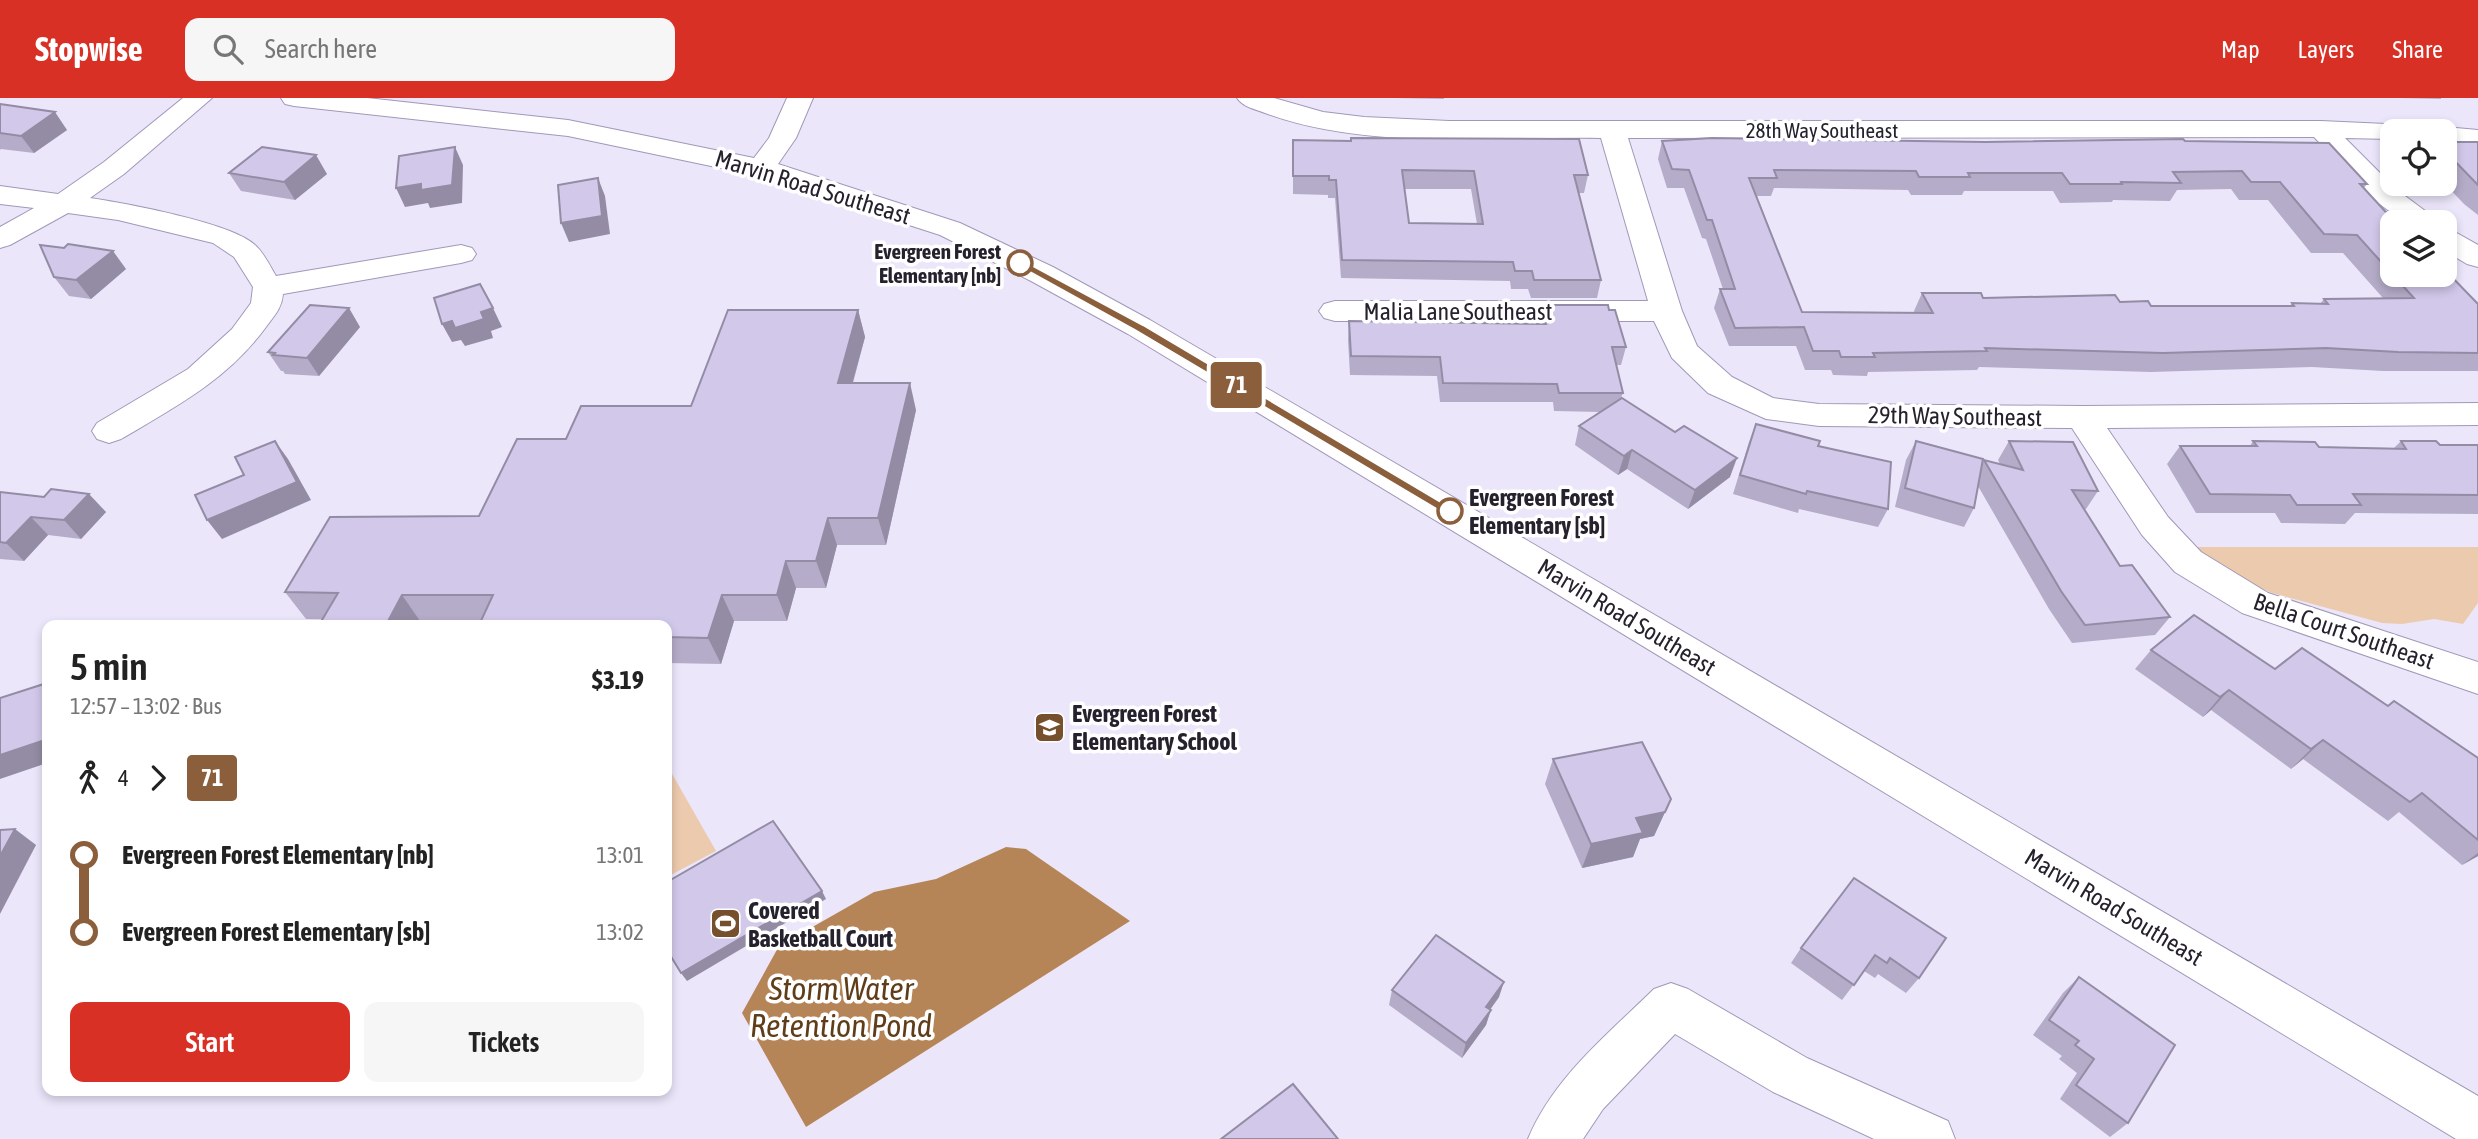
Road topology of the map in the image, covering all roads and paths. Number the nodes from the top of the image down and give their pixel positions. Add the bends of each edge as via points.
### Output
1 (199, 98) edge
2 (294, 98) edge
3 (800, 98) edge
4 (1250, 98) edge
5 (2321, 129) junction
6 (1612, 130) junction
7 (2380, 131) edge
8 (2457, 136) edge
9 (2478, 138) edge
10 (761, 168) junction
11 (0, 195) edge
12 (64, 204) junction
13 (2405, 210) edge
14 (0, 239) edge
15 (2457, 245) edge
16 (461, 254) dead end
17 (2478, 258) edge
18 (268, 287) junction
19 (1335, 311) dead end
20 (1666, 311) junction
21 (2478, 414) edge
22 (2082, 417) junction
23 (110, 431) dead end
24 (2478, 678) edge
25 (2478, 1124) edge
26 (1553, 1139) edge
27 (1930, 1139) edge

1 - 12 street
2 - 10 street, Marvin Road Southeast via 568,128
3 - 10 street via 782,138
4 - 6 street, 28th Way Southeast via 1275,109 1329,121 1377,126
5 - 6 street, 28th Way Southeast
5 - 7 street, 28th Way Southeast
5 - 13 street
6 - 20 street, 29th Way Southeast
8 - 9 street
10 - 25 street, Marvin Road Southeast via 950,229 1086,298
11 - 12 street
12 - 14 street
12 - 18 street via 118,211 223,237 245,251
15 - 17 street
16 - 18 street
18 - 23 street via 267,304 243,336 200,377
19 - 20 street, Malia Lane Southeast
20 - 22 street, 29th Way Southeast via 1683,351 1720,385 1766,408 1819,415
21 - 22 street, 29th Way Southeast
22 - 24 street, Bella Court Southeast via 2155,526 2188,562 2255,603
26 - 27 street via 1585,1092 1671,1005 1790,1075

